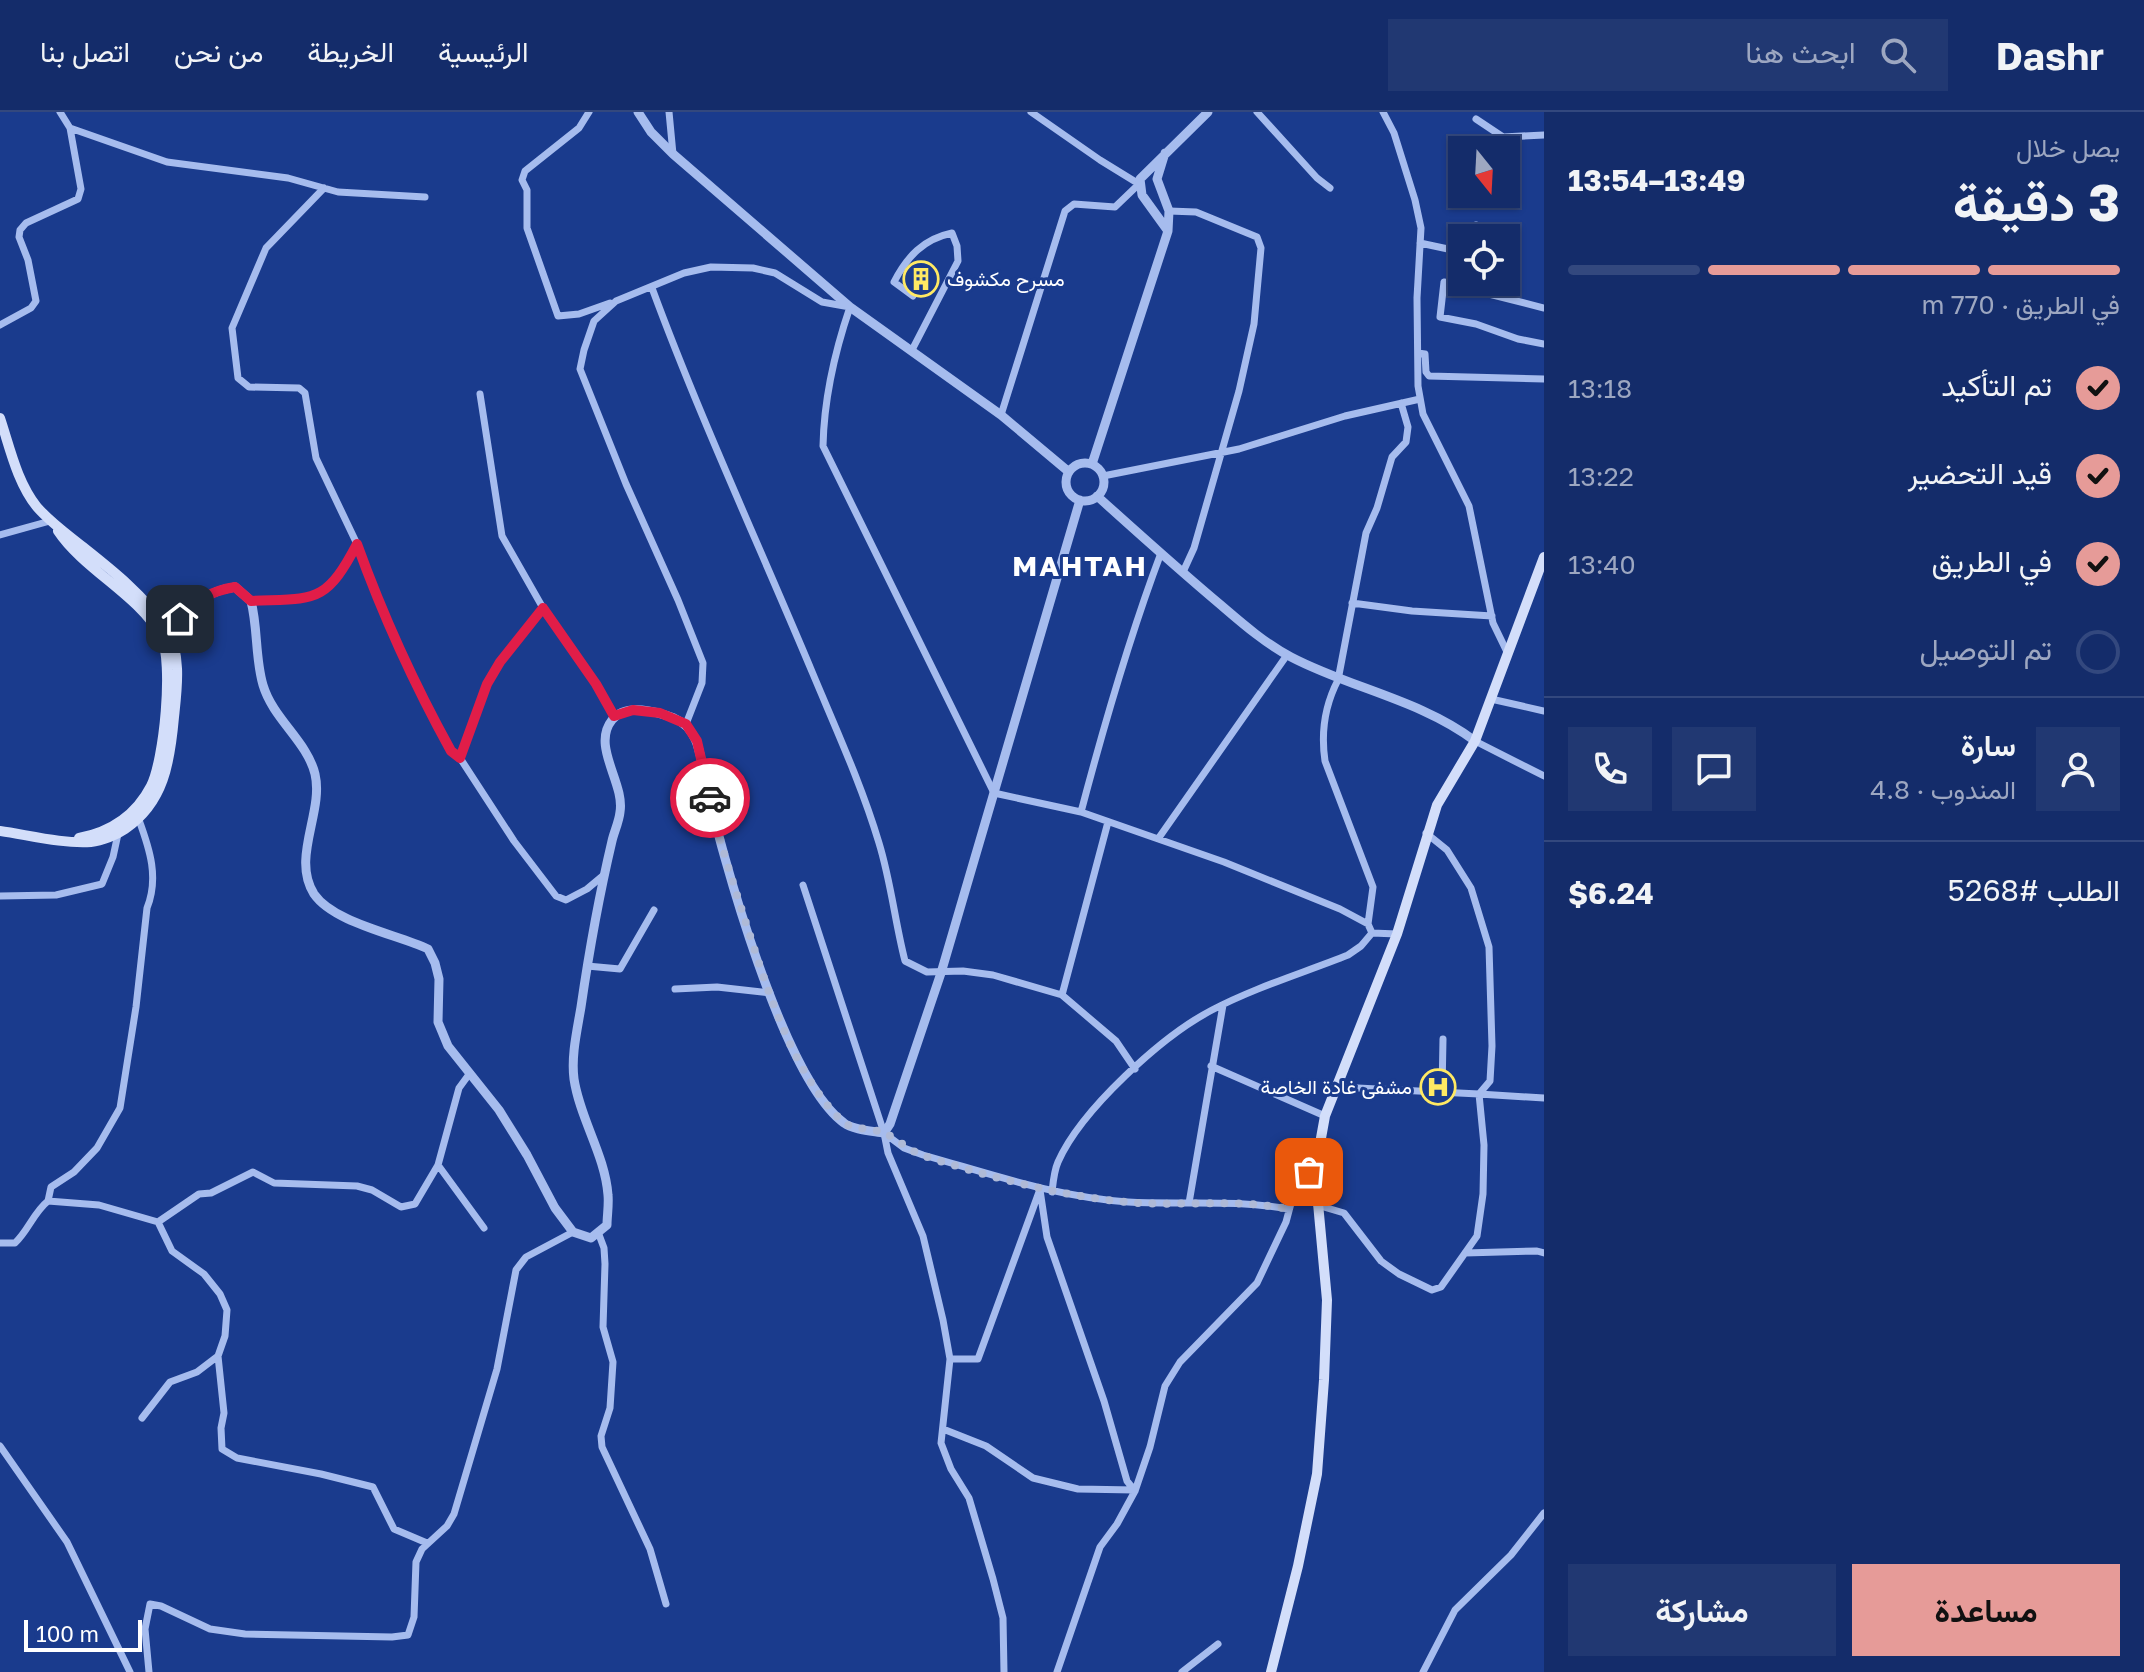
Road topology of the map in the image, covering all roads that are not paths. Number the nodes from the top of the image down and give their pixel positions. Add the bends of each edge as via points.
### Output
1 (60, 112) edge
2 (589, 112) edge
3 (638, 112) edge
4 (669, 112) edge
5 (1031, 112) edge
6 (1208, 112) edge
7 (1257, 112) edge
8 (1383, 112) edge
9 (1476, 119) dead end
10 (70, 128) junction
11 (1544, 135) edge
12 (1165, 153) junction
13 (673, 154) junction
14 (1139, 184) junction
15 (324, 188) junction
16 (1330, 188) dead end
17 (425, 197) dead end
18 (1169, 211) junction
19 (1168, 231) junction
20 (1420, 243) junction
21 (1448, 249) edge
22 (1448, 282) edge
23 (652, 288) junction
24 (913, 296) dead end
25 (1508, 296) edge
26 (616, 301) junction
27 (850, 307) junction
28 (1544, 308) edge
29 (0, 325) edge
30 (1544, 344) edge
31 (912, 350) junction
32 (1418, 353) junction
33 (1544, 379) edge
34 (480, 394) dead end
35 (1420, 399) junction
36 (1401, 403) junction
37 (1001, 415) junction
38 (0, 418) edge
39 (1222, 451) junction
40 (1092, 464) junction
41 (1069, 472) junction
42 (1103, 476) junction
43 (1097, 496) junction
44 (1080, 500) junction
45 (52, 523) junction
46 (0, 535) edge
47 (357, 544) junction
48 (1161, 553) junction
49 (1544, 557) edge
50 (1183, 572) junction
51 (1540, 577) edge
52 (251, 601) junction
53 (1352, 603) junction
54 (543, 608) junction
55 (1492, 616) junction
56 (164, 632) junction
57 (1287, 655) junction
58 (1508, 656) junction
59 (1338, 680) junction
60 (1491, 699) junction
61 (1544, 711) edge
62 (614, 716) junction
63 (686, 724) junction
64 (1475, 741) junction
65 (460, 758) junction
66 (1544, 776) edge
67 (994, 793) junction
68 (1081, 812) junction
69 (139, 820) junction
70 (1108, 822) junction
71 (0, 831) edge
72 (1426, 833) junction
73 (118, 834) junction
74 (1158, 839) junction
75 (70, 840) junction
76 (606, 873) junction
77 (803, 885) dead end
78 (0, 896) edge
79 (654, 910) dead end
80 (1370, 929) junction
81 (1397, 934) junction
82 (587, 966) junction
83 (941, 973) junction
84 (675, 989) dead end
85 (770, 993) junction
86 (1062, 995) junction
87 (1223, 1005) junction
88 (1443, 1039) dead end
89 (1211, 1066) junction
90 (1135, 1069) junction
91 (470, 1073) junction
92 (1337, 1087) junction
93 (1442, 1091) junction
94 (1479, 1094) junction
95 (1544, 1098) edge
96 (1325, 1116) junction
97 (884, 1133) junction
98 (438, 1165) junction
99 (1315, 1171) junction
100 (1040, 1190) junction
101 (1052, 1192) junction
102 (48, 1201) junction
103 (1189, 1203) junction
104 (1317, 1205) junction
105 (1288, 1209) junction
106 (158, 1222) junction
107 (484, 1228) dead end
108 (573, 1232) junction
109 (598, 1232) junction
110 (0, 1243) edge
111 (1465, 1253) junction
112 (1544, 1253) edge
113 (218, 1356) junction
114 (950, 1359) junction
115 (142, 1418) dead end
116 (943, 1429) junction
117 (0, 1446) edge
118 (1134, 1491) junction
119 (1544, 1513) edge
120 (427, 1543) junction
121 (666, 1604) dead end
122 (1218, 1644) dead end
123 (130, 1672) edge
124 (149, 1672) edge
125 (1004, 1672) edge
126 (1057, 1672) edge
127 (1182, 1672) edge
128 (1271, 1672) edge
129 (1423, 1672) edge

1 - 10 street
2 - 26 street via 579,128 525,171 527,228 558,316
3 - 13 street
4 - 13 street
5 - 14 street
6 - 12 street
7 - 16 street
8 - 20 street via 1415,200
9 - 11 street via 1503,137
10 - 15 street via 167,162
10 - 29 street via 81,189 78,199 20,230 36,301
12 - 14 street
12 - 18 street via 1157,179
13 - 27 street
14 - 19 street
14 - 37 street via 1115,207 1074,204 1065,211
15 - 17 street
15 - 47 street via 266,248 232,328 238,378 249,387 299,388 305,393 316,458
18 - 19 street
18 - 39 street via 1196,212 1257,237 1261,248 1254,324
19 - 40 street
20 - 21 street
20 - 32 street
22 - 30 street via 1444,282 1440,317
23 - 26 street
23 - 27 street via 684,273 736,266 775,273 822,302
23 - 83 street via 874,827 905,961
24 - 31 street via 894,282 905,260 924,243 952,233 958,261
25 - 28 street
26 - 63 street via 594,321 580,369 703,663 702,683
27 - 31 street
27 - 67 street via 823,422 823,446
31 - 37 street
32 - 33 street via 1425,354 1429,376
32 - 35 street
34 - 54 street via 502,536
35 - 36 street
35 - 55 street via 1469,506
36 - 39 street
36 - 53 street via 1406,442 1392,457 1366,533
37 - 41 street
38 - 45 main road via 23,485
39 - 42 street
39 - 50 street
40 - 41 street via 1079,464
40 - 42 street
41 - 44 street via 1067,486
42 - 43 street
43 - 44 street
43 - 48 street
44 - 67 street
45 - 46 street
45 - 56 main road via 149,607
47 - 52 street via 341,576 312,598
47 - 65 street via 415,686
48 - 50 street
48 - 68 street via 1114,689
49 - 51 main road
50 - 57 street
51 - 58 main road
52 - 56 street via 235,587 216,590
52 - 91 street via 263,686 315,774 317,800 307,873 313,892 329,909 428,949 439,979 438,1022 448,1046
53 - 55 street
53 - 59 street
54 - 62 street
54 - 65 street via 487,684
55 - 58 street
56 - 69 main road via 175,649 173,732 165,778
56 - 75 main road via 168,686 152,785 122,821
57 - 59 street
57 - 74 street
58 - 60 main road
59 - 64 street via 1429,715
59 - 80 street via 1321,739 1373,887
60 - 61 street
60 - 64 main road
62 - 63 street via 633,710
62 - 76 street via 606,729 607,752 621,811
63 - 85 street via 697,741 717,829
64 - 66 street
64 - 72 main road
65 - 76 street via 556,896 566,900
67 - 68 street
67 - 83 street
68 - 70 street
69 - 73 main road
69 - 102 street via 152,856 152,895 120,1108 97,1148 51,1187
70 - 74 street
70 - 86 street
71 - 75 main road
72 - 81 main road
72 - 94 street via 1447,850 1471,888 1489,947 1490,1081
73 - 75 main road via 92,842
73 - 78 street via 102,884 56,895
74 - 80 street via 1340,909
76 - 82 street
77 - 97 street
79 - 82 street via 620,969
80 - 81 street
80 - 87 street via 1361,946 1348,955
81 - 92 main road
82 - 109 street via 574,1078 608,1194 607,1225
83 - 86 street via 993,975
83 - 97 street
84 - 85 street
85 - 97 street via 809,1080 825,1103 845,1124
86 - 90 street via 1116,1041
87 - 89 street
87 - 90 street via 1184,1026
88 - 93 street
89 - 96 street
89 - 103 street
90 - 101 street via 1067,1146 1056,1165
91 - 98 street via 459,1088
91 - 108 street via 499,1110
92 - 93 street
92 - 96 main road
93 - 94 street
94 - 95 street
94 - 111 street via 1483,1194 1477,1236
96 - 99 main road
97 - 100 street via 923,1155
97 - 114 street via 923,1236
98 - 106 street via 415,1204 401,1207 357,1186 274,1183 253,1172 199,1194
98 - 107 street
99 - 104 main road
99 - 105 street via 1297,1181
100 - 101 street
100 - 114 street via 978,1359
100 - 118 street via 1047,1237
101 - 103 street
102 - 106 street via 99,1205
102 - 110 street via 15,1243
103 - 105 street
104 - 111 street via 1344,1213 1381,1261 1432,1290 1441,1287
104 - 128 main road via 1327,1300 1317,1474
105 - 118 street via 1257,1283 1180,1362 1165,1386
106 - 113 street via 172,1251 204,1274 220,1294 227,1310
108 - 109 street via 591,1238
108 - 120 street via 526,1257 516,1270 497,1369 456,1509 447,1526
109 - 121 street via 605,1264 603,1327 613,1362 602,1447 650,1549
111 - 112 street
113 - 115 street via 197,1372 170,1382
113 - 120 street via 222,1449 237,1458 373,1487 394,1529
114 - 116 street
116 - 118 street via 986,1446 1033,1478 1078,1489
116 - 125 street via 941,1443 969,1498 1003,1618
117 - 123 street via 67,1542
118 - 126 street via 1100,1547
119 - 129 street via 1511,1555 1455,1610
120 - 124 street via 415,1568 414,1617 408,1635 245,1634 210,1629 150,1604 145,1629
122 - 127 street

